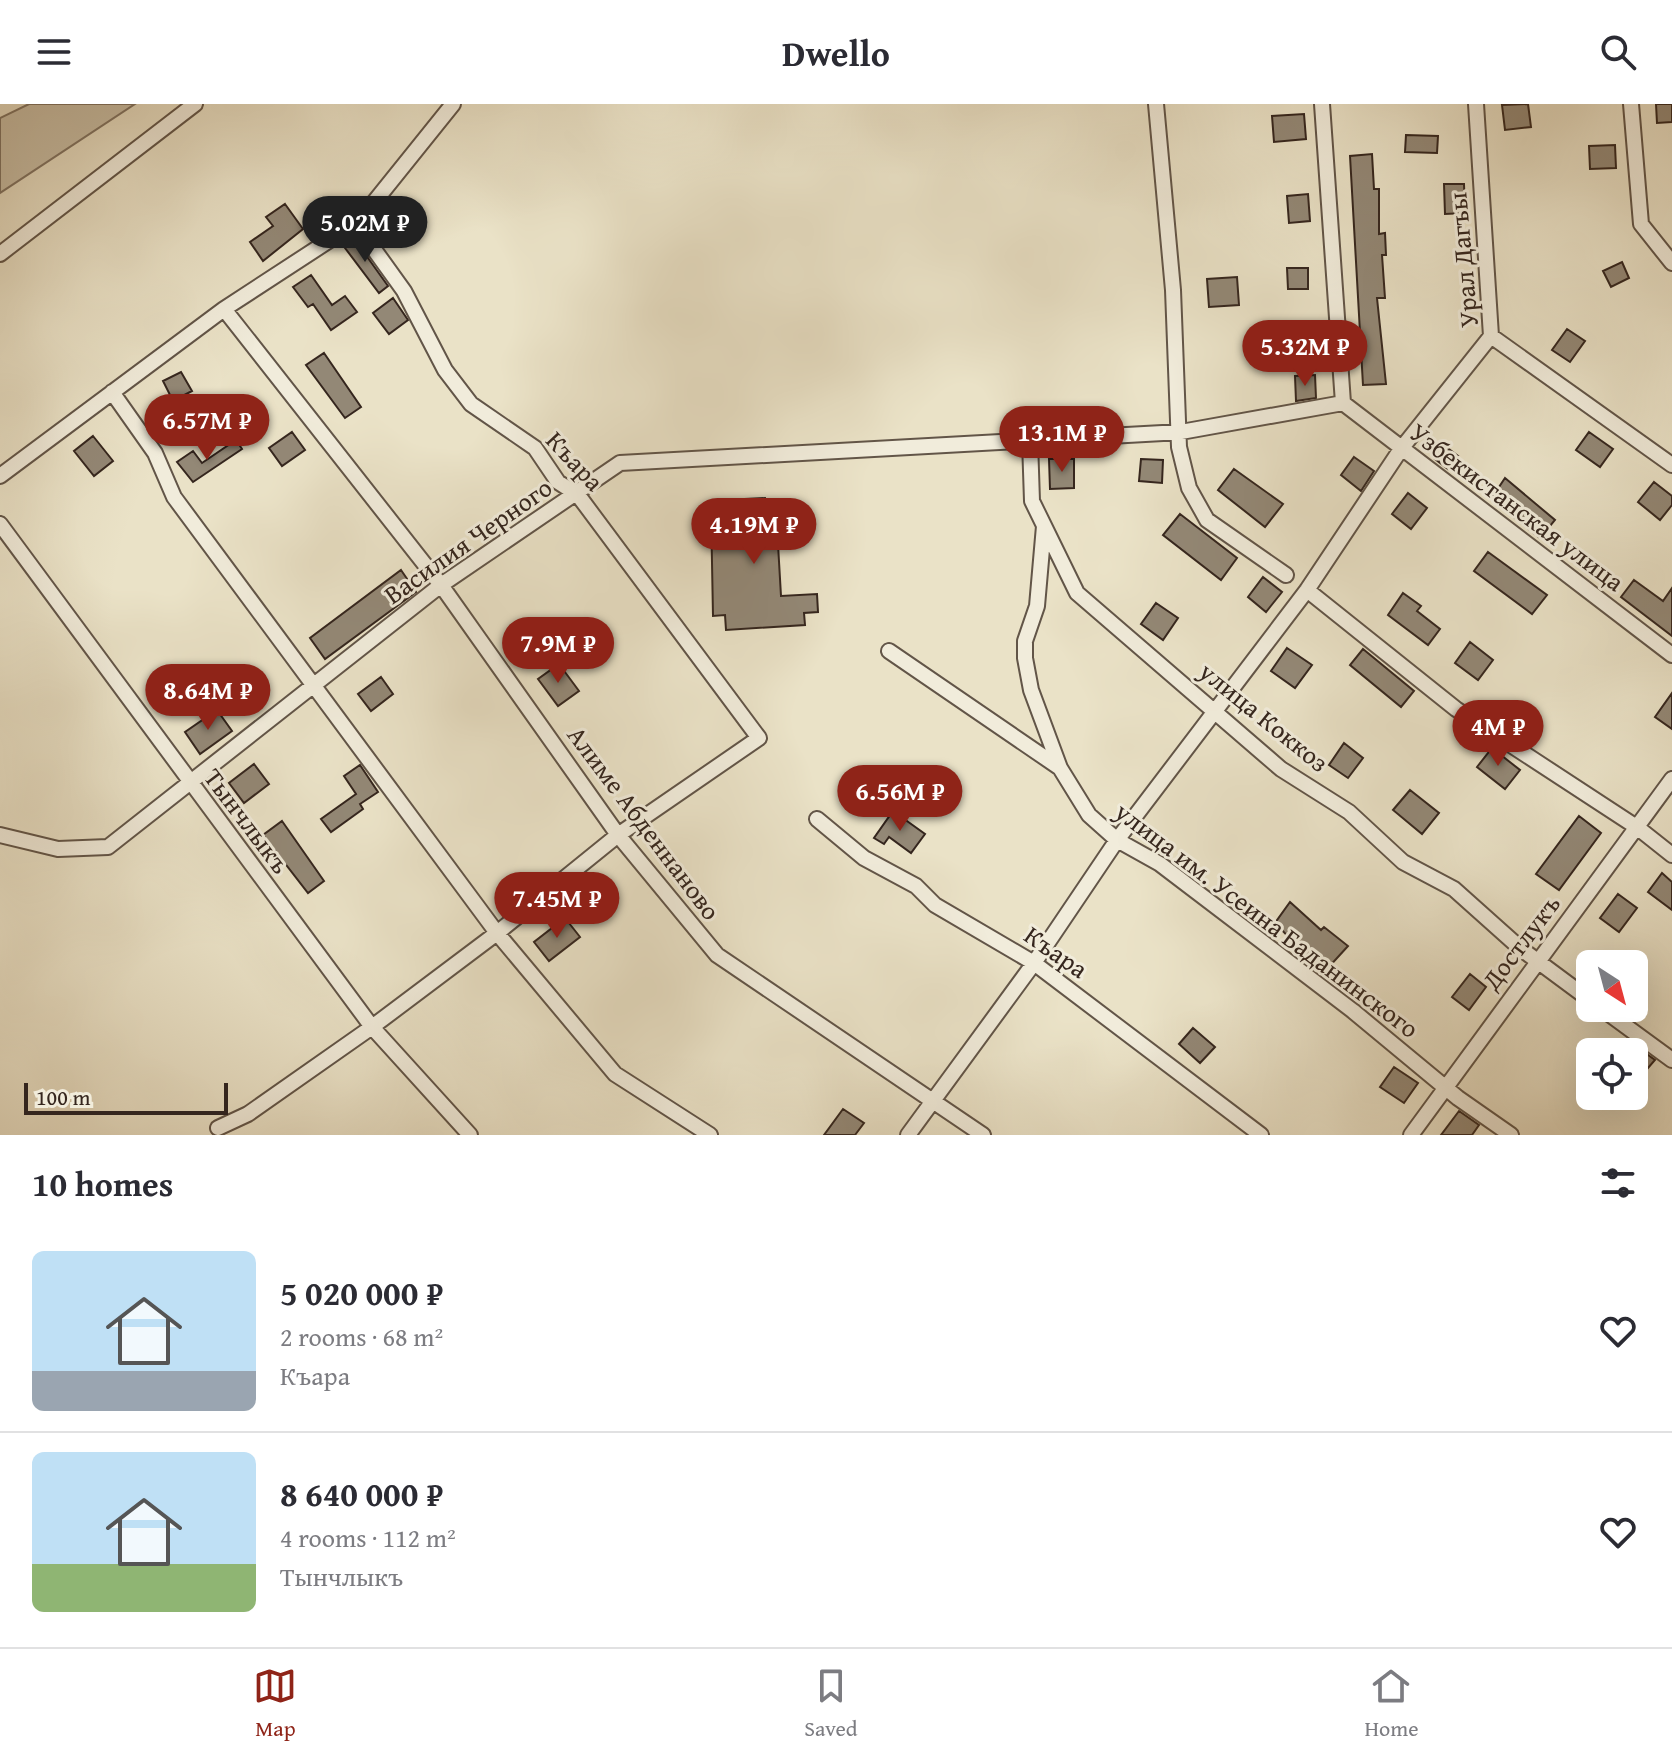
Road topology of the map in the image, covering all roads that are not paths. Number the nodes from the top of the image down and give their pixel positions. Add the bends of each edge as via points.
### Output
1 (195, 104) edge
2 (453, 104) edge
3 (1156, 104) edge
4 (1322, 104) edge
5 (1476, 104) edge
6 (1631, 104) edge
7 (359, 221) junction
8 (0, 254) edge
9 (1672, 263) edge
10 (224, 309) junction
11 (1491, 336) junction
12 (112, 392) junction
13 (1343, 403) junction
14 (1181, 432) junction
15 (1030, 441) junction
16 (1401, 449) junction
17 (1672, 465) edge
18 (0, 476) edge
19 (578, 495) junction
20 (0, 524) edge
21 (1044, 526) junction
22 (1286, 575) dead end
23 (441, 585) junction
24 (1307, 590) junction
25 (889, 651) dead end
26 (1672, 655) edge
27 (313, 684) junction
28 (1214, 710) junction
29 (1060, 768) junction
30 (1672, 779) edge
31 (189, 784) junction
32 (817, 819) dead end
33 (1638, 828) junction
34 (0, 835) edge
35 (618, 835) junction
36 (1117, 840) junction
37 (1672, 855) edge
38 (497, 933) junction
39 (1538, 959) junction
40 (1034, 963) junction
41 (1576, 989) edge
42 (1620, 1022) edge
43 (372, 1027) junction
44 (1672, 1060) edge
45 (1445, 1086) junction
46 (934, 1100) junction
47 (218, 1128) dead end
48 (470, 1135) edge
49 (710, 1135) edge
50 (908, 1135) edge
51 (983, 1135) edge
52 (1261, 1135) edge
53 (1411, 1135) edge
54 (1511, 1135) edge

1 - 8 street
2 - 7 street
3 - 14 street
4 - 13 street
5 - 11 street, Урал Дагъы
6 - 9 street via 1641,224
7 - 10 street
7 - 19 street, Къара via 445,370 471,404 535,448 558,482
10 - 12 street
10 - 23 street, Алиме Абденнаново
11 - 16 street
11 - 17 street, Урал Дагъы
12 - 18 street
12 - 27 street via 155,453 174,497
13 - 14 street, Василия Черного
13 - 16 street, Узбекистанская улица
14 - 15 street, Василия Черного
14 - 22 street via 1179,447 1189,488 1202,513
15 - 19 street, Василия Черного via 620,463
15 - 21 street, улица Коккоз via 1032,501
16 - 24 street
16 - 26 street, Узбекистанская улица
19 - 23 street, Василия Черного
19 - 35 street, Къара via 759,738
20 - 31 street, Тынчлыкъ
21 - 28 street, улица Коккоз via 1077,593
21 - 29 street via 1037,606 1025,658
23 - 27 street, Василия Черного
23 - 35 street, Алиме Абденнаново
24 - 28 street
24 - 33 street via 1456,709
25 - 29 street, улица им. Усеина Баданинского
27 - 31 street, Василия Черного
27 - 38 street
28 - 36 street
28 - 39 street, улица Коккоз via 1281,769 1349,812 1403,862 1454,889
29 - 36 street, улица им. Усеина Баданинского via 1089,815
30 - 33 street, Достлукъ
31 - 34 street, Василия Черного via 108,847 58,849
31 - 43 street, Тынчлыкъ
32 - 40 street, Къара via 864,858
33 - 37 street
33 - 39 street, Достлукъ
35 - 38 street
35 - 46 street, Алиме Абденнаново via 717,955
36 - 40 street
36 - 45 street, улица им. Усеина Баданинского via 1160,864
38 - 43 street
38 - 49 street via 615,1074
39 - 41 street, улица Коккоз
39 - 45 street, Достлукъ
40 - 46 street
40 - 52 street, Къара
42 - 44 street
43 - 47 street via 248,1114
43 - 48 street, Тынчлыкъ
45 - 53 street, Достлукъ
45 - 54 street, улица им. Усеина Баданинского
46 - 50 street
46 - 51 street, Алиме Абденнаново

